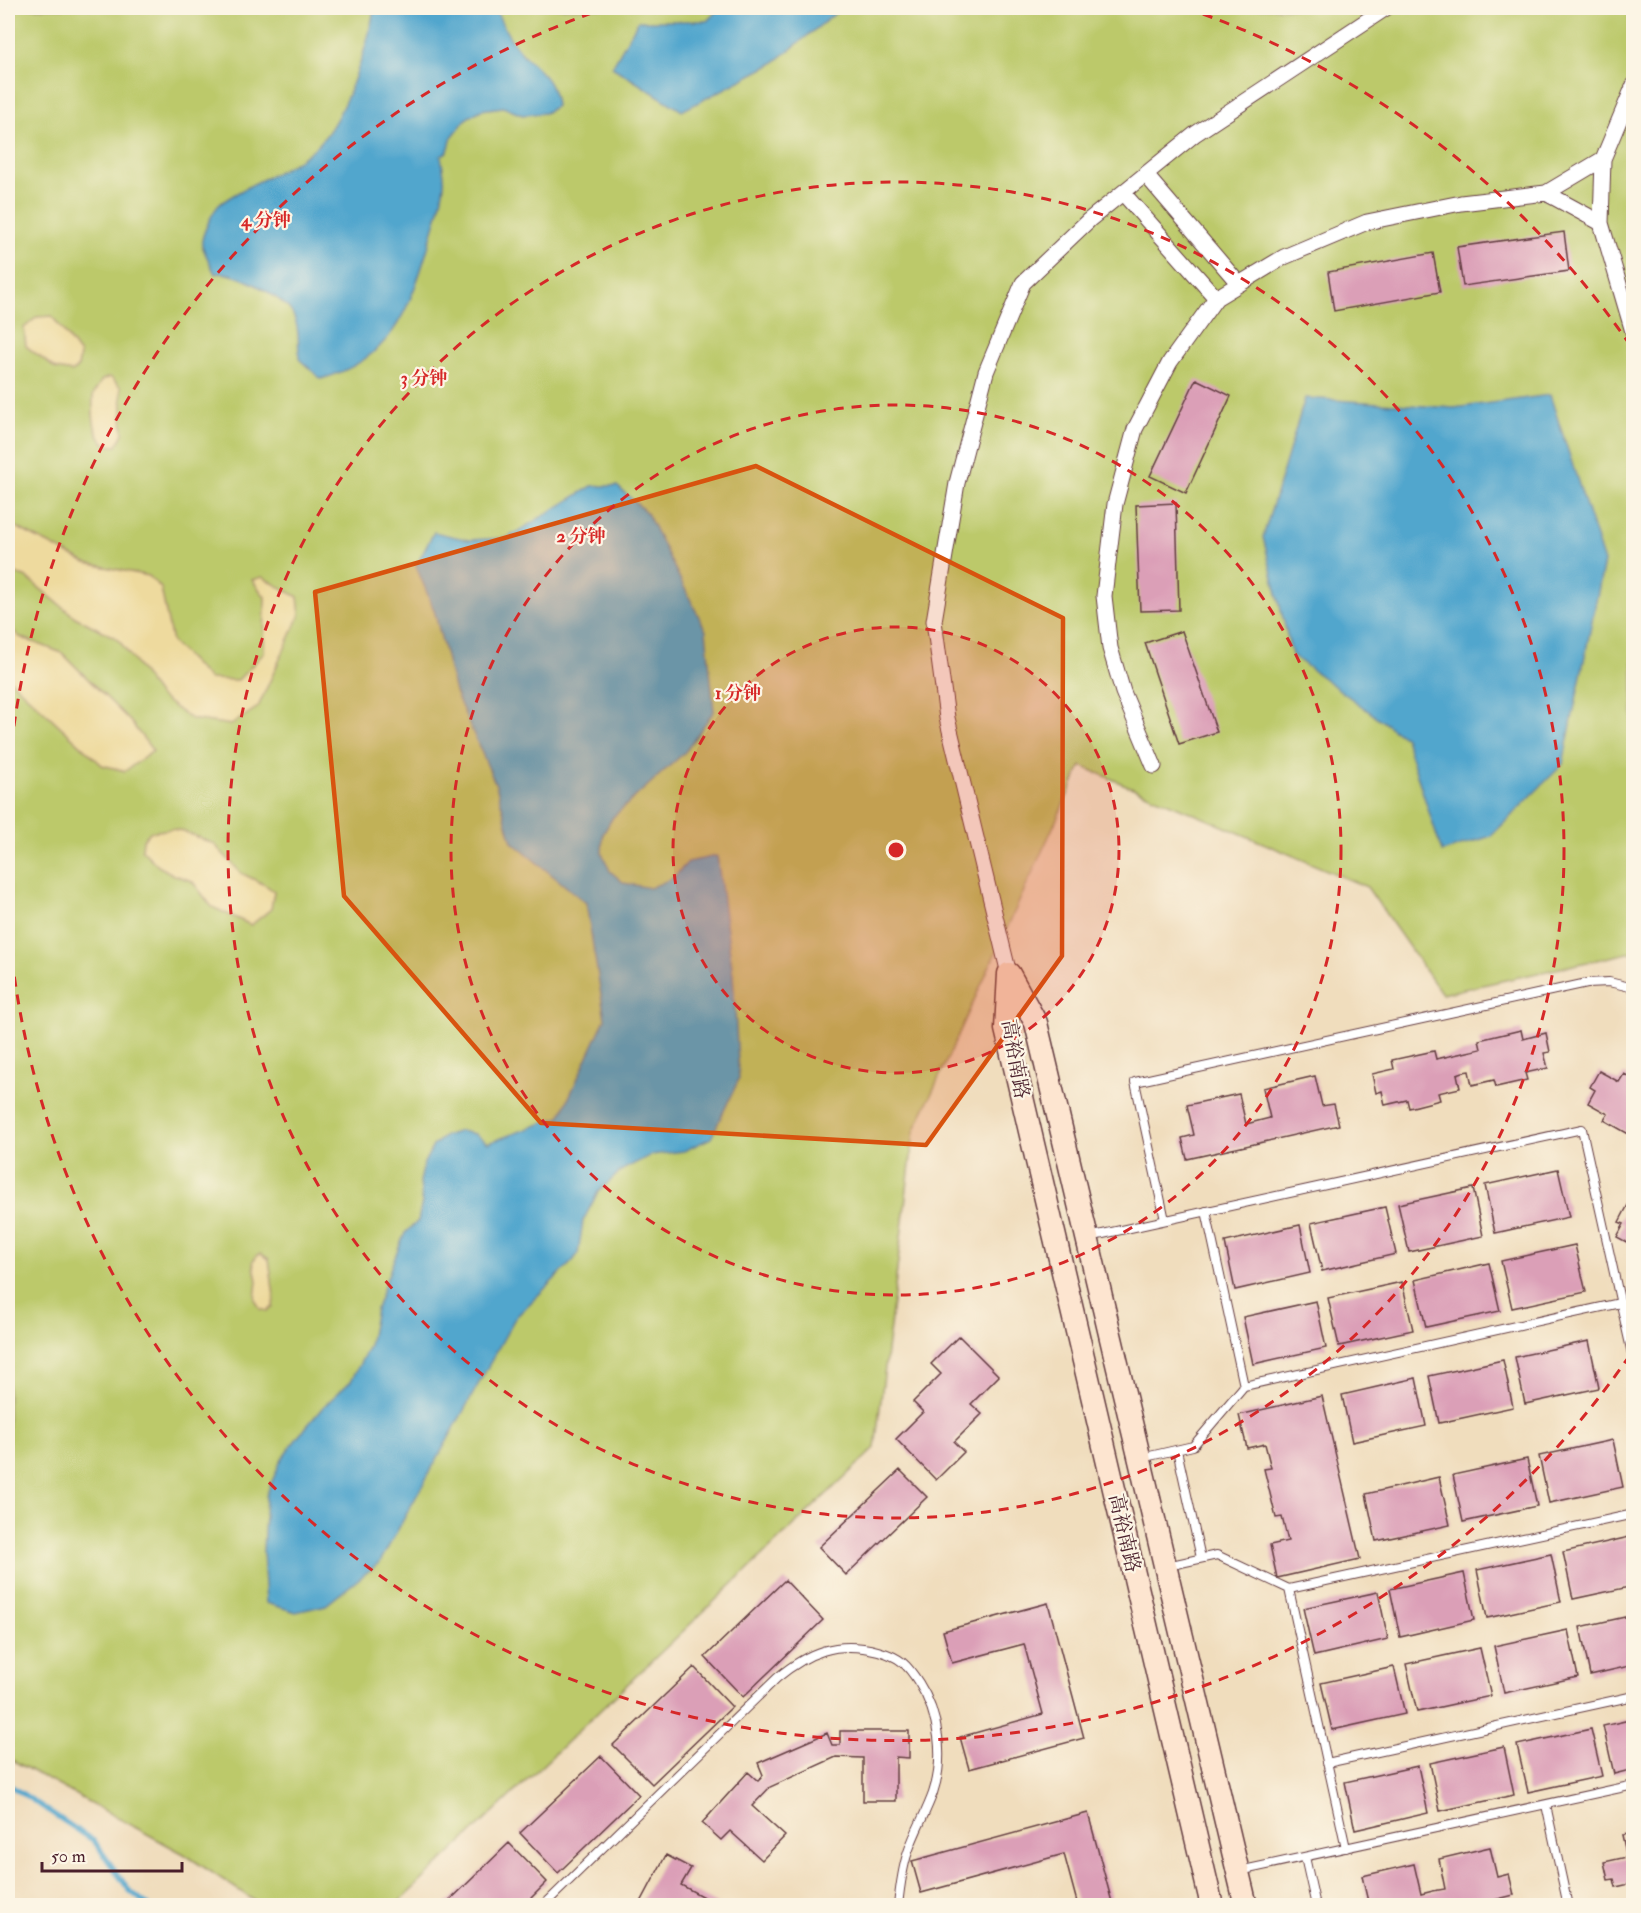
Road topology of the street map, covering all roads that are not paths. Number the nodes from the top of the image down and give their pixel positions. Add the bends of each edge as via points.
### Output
1 (1386, 8) edge
2 (1634, 85) edge
3 (1604, 159) junction
4 (1145, 174) junction
5 (1123, 193) junction
6 (1546, 193) junction
7 (1601, 223) junction
8 (1239, 284) junction
9 (1216, 298) junction
10 (1634, 335) edge
11 (1154, 766) dead end
12 (1009, 975) junction
13 (1634, 988) edge
14 (1206, 1211) junction
15 (1165, 1220) junction
16 (1087, 1237) junction
17 (1620, 1304) junction
18 (1634, 1363) edge
19 (1244, 1386) junction
20 (1177, 1450) junction
21 (1139, 1458) junction
22 (1634, 1514) edge
23 (1201, 1558) junction
24 (1165, 1566) junction
25 (1289, 1589) junction
26 (1634, 1696) edge
27 (1327, 1763) junction
28 (1634, 1785) edge
29 (1546, 1804) junction
30 (1346, 1848) junction
31 (1305, 1857) junction
32 (1238, 1872) junction
33 (543, 1905) edge
34 (898, 1905) edge
35 (1212, 1905) edge
36 (1246, 1905) edge
37 (1316, 1905) edge
38 (1568, 1905) edge

1 - 4 street via 1195,134
2 - 3 street
3 - 6 street
3 - 7 street
4 - 5 street
4 - 8 street
5 - 9 street
5 - 12 street via 1023,283 986,372 957,483 934,621 947,718
6 - 7 street
6 - 8 street via 1461,203 1367,222 1284,257
7 - 10 street
8 - 9 street
9 - 11 street via 1170,362 1136,429 1114,504 1104,596 1110,648 1123,692
12 - 16 street, 高裕南路 via 1036,1023
12 - 35 street, 高裕南路 via 1006,1029
13 - 15 lane via 1610,982 1587,983 1135,1082
14 - 15 lane
14 - 17 lane via 1582,1129
14 - 19 lane
15 - 16 lane
16 - 21 street, 高裕南路
17 - 18 lane
17 - 19 lane
19 - 20 lane via 1193,1446
20 - 21 lane
20 - 23 lane
21 - 24 street, 高裕南路
22 - 25 lane
23 - 24 lane
23 - 25 lane via 1217,1555
24 - 32 street, 高裕南路
25 - 27 lane
26 - 27 lane
27 - 30 lane
28 - 29 lane
29 - 30 lane
29 - 38 lane
30 - 31 lane
31 - 32 lane
31 - 37 lane
32 - 36 street, 高裕南路
33 - 34 lane via 795,1663 816,1652 863,1647 907,1664 926,1693 937,1724 939,1758 933,1792 908,1852

